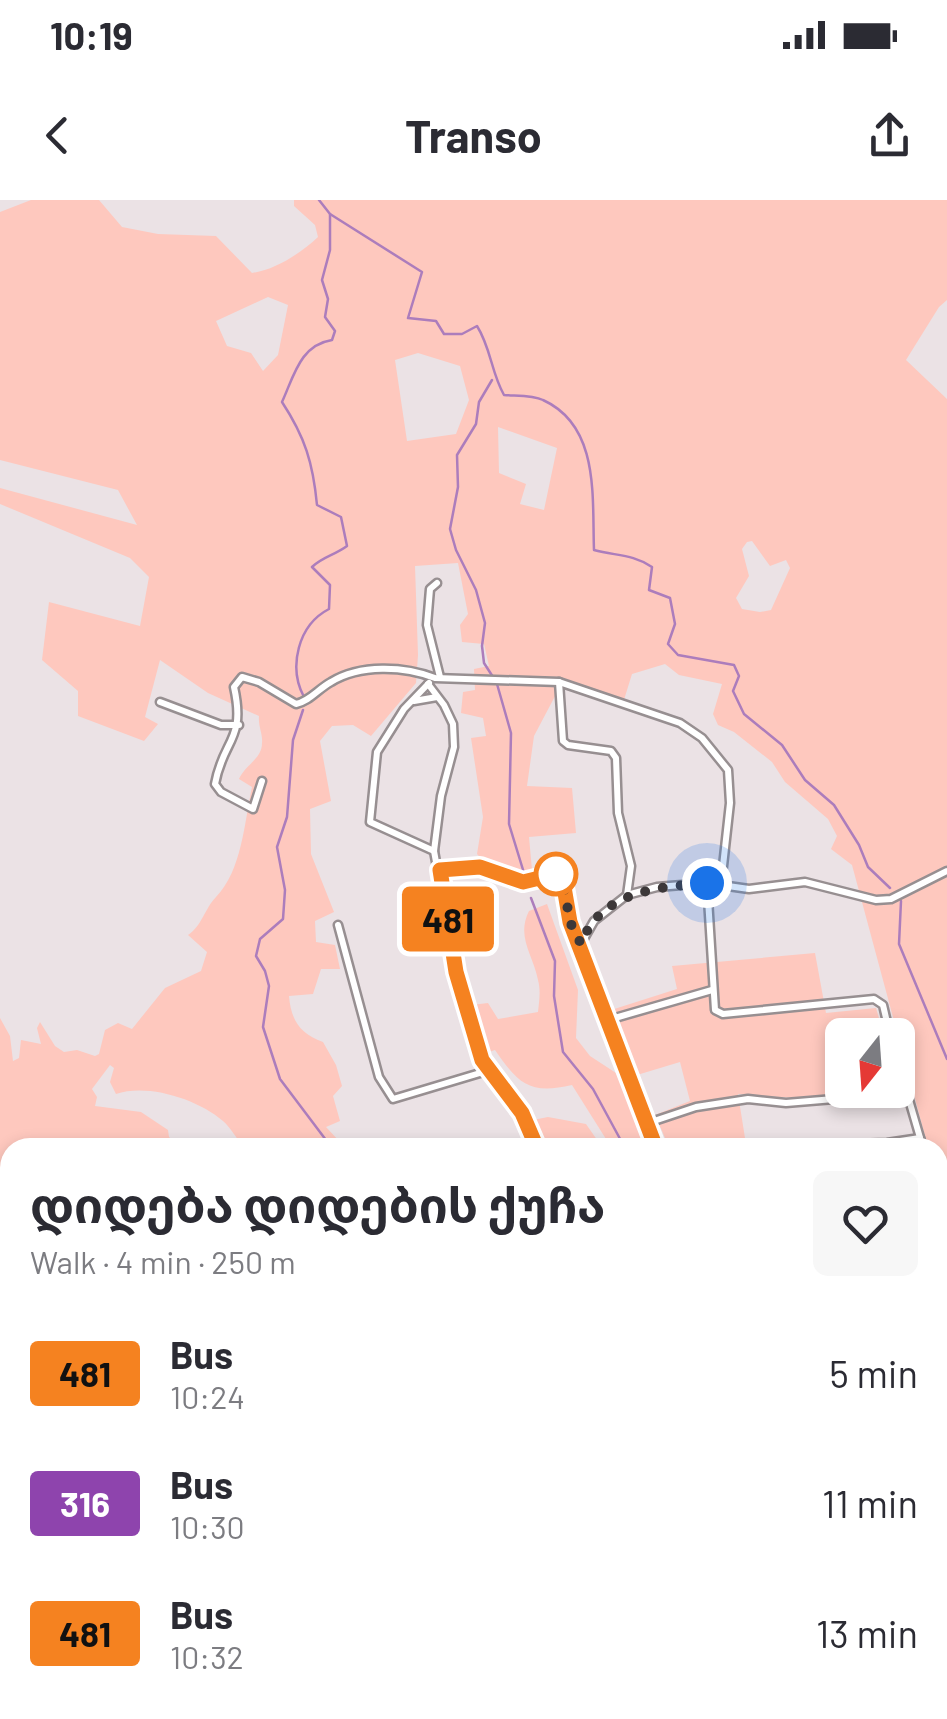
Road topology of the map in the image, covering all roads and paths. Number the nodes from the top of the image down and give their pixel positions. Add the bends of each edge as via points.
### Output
1 (437, 583) dead end
2 (437, 677) junction
3 (560, 682) junction
4 (428, 684) junction
5 (438, 697) junction
6 (160, 702) dead end
7 (412, 702) junction
8 (238, 726) junction
9 (262, 781) dead end
10 (434, 850) junction
11 (440, 870) junction
12 (947, 871) edge
13 (707, 883) junction
14 (721, 884) junction
15 (627, 895) junction
16 (338, 924) dead end
17 (581, 944) junction
18 (712, 990) junction
19 (885, 1018) edge
20 (608, 1020) junction
21 (490, 1070) junction
22 (825, 1100) edge
23 (911, 1108) edge
24 (648, 1123) junction
25 (532, 1138) edge
26 (653, 1138) edge
27 (920, 1138) edge

1 - 2 street via 430,589 426,625
2 - 3 street
2 - 4 street
2 - 8 street via 388,668 345,675 296,704 242,678 234,687
3 - 14 street via 680,722 728,770
3 - 15 street via 563,741 616,758 618,812 631,866
4 - 5 street
4 - 7 street
5 - 7 street
5 - 10 street via 453,724 454,746
6 - 8 street
7 - 10 street via 377,752 370,822
8 - 9 street via 215,784 253,809
10 - 11 street
11 - 17 street via 480,867 523,882 556,874
11 - 21 street via 456,972
12 - 14 street via 891,900 805,882 749,889
13 - 14 street
13 - 15 street
13 - 18 street
15 - 17 street via 594,921
16 - 21 street via 379,1077 393,1100
17 - 20 street
18 - 19 street via 722,1014 874,999
18 - 20 street
20 - 24 street
21 - 25 street
22 - 24 street via 748,1099
23 - 27 street
24 - 26 street

